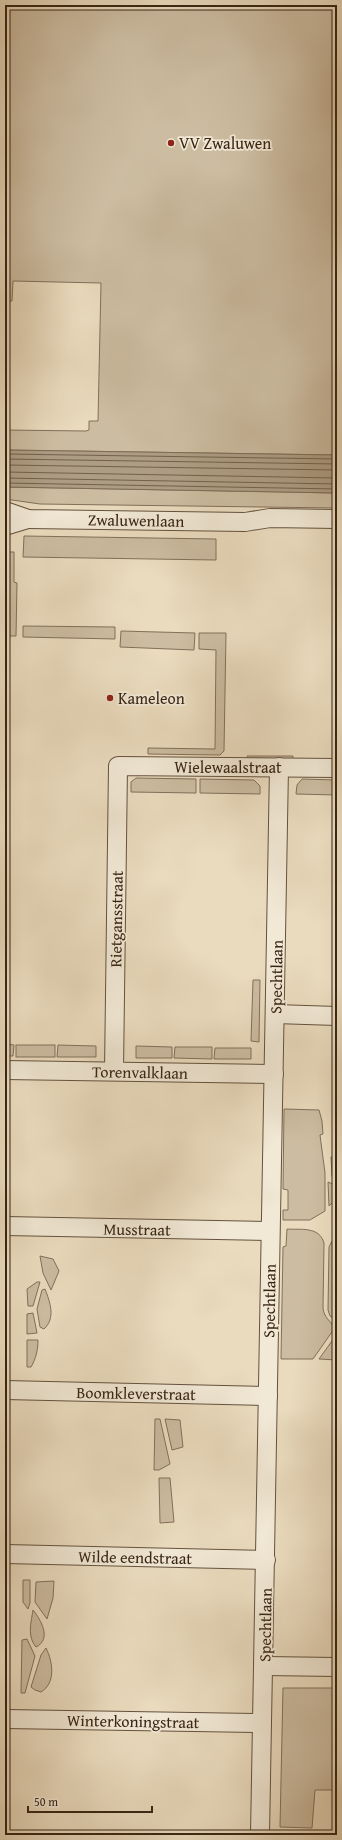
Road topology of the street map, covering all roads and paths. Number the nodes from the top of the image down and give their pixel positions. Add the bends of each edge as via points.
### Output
1 (5, 511) edge
2 (28, 519) junction
3 (337, 519) edge
4 (244, 522) junction
5 (5, 526) edge
6 (337, 530) edge
7 (118, 766) joint
8 (279, 767) junction
9 (337, 768) edge
10 (275, 1014) junction
11 (337, 1016) edge
12 (5, 1070) edge
13 (114, 1071) junction
14 (274, 1074) junction
15 (5, 1226) edge
16 (270, 1231) junction
17 (5, 1390) edge
18 (268, 1396) junction
19 (5, 1554) edge
20 (266, 1560) junction
21 (264, 1666) junction
22 (337, 1667) edge
23 (5, 1719) edge
24 (261, 1723) junction
25 (260, 1835) edge

1 - 2 street, Zwaluwenlaan
2 - 4 street, Zwaluwenlaan
2 - 5 street, Zwaluwenlaan
3 - 4 street, Zwaluwenlaan via 270,518
4 - 6 street, Zwaluwenlaan via 267,528
7 - 8 street, Wielewaalstraat
7 - 13 street, Rietgansstraat
8 - 9 street, Wielewaalstraat
8 - 10 street, Spechtlaan
10 - 11 street
10 - 14 street, Spechtlaan
12 - 13 street, Torenvalklaan
13 - 14 street, Torenvalklaan
14 - 16 street, Spechtlaan
15 - 16 street, Musstraat
16 - 18 street, Spechtlaan
17 - 18 street, Boomkleverstraat
18 - 20 street, Spechtlaan
19 - 20 street, Wilde eendstraat
20 - 21 street, Spechtlaan
21 - 22 street
21 - 24 street, Spechtlaan
23 - 24 street, Winterkoningstraat
24 - 25 street, Spechtlaan

